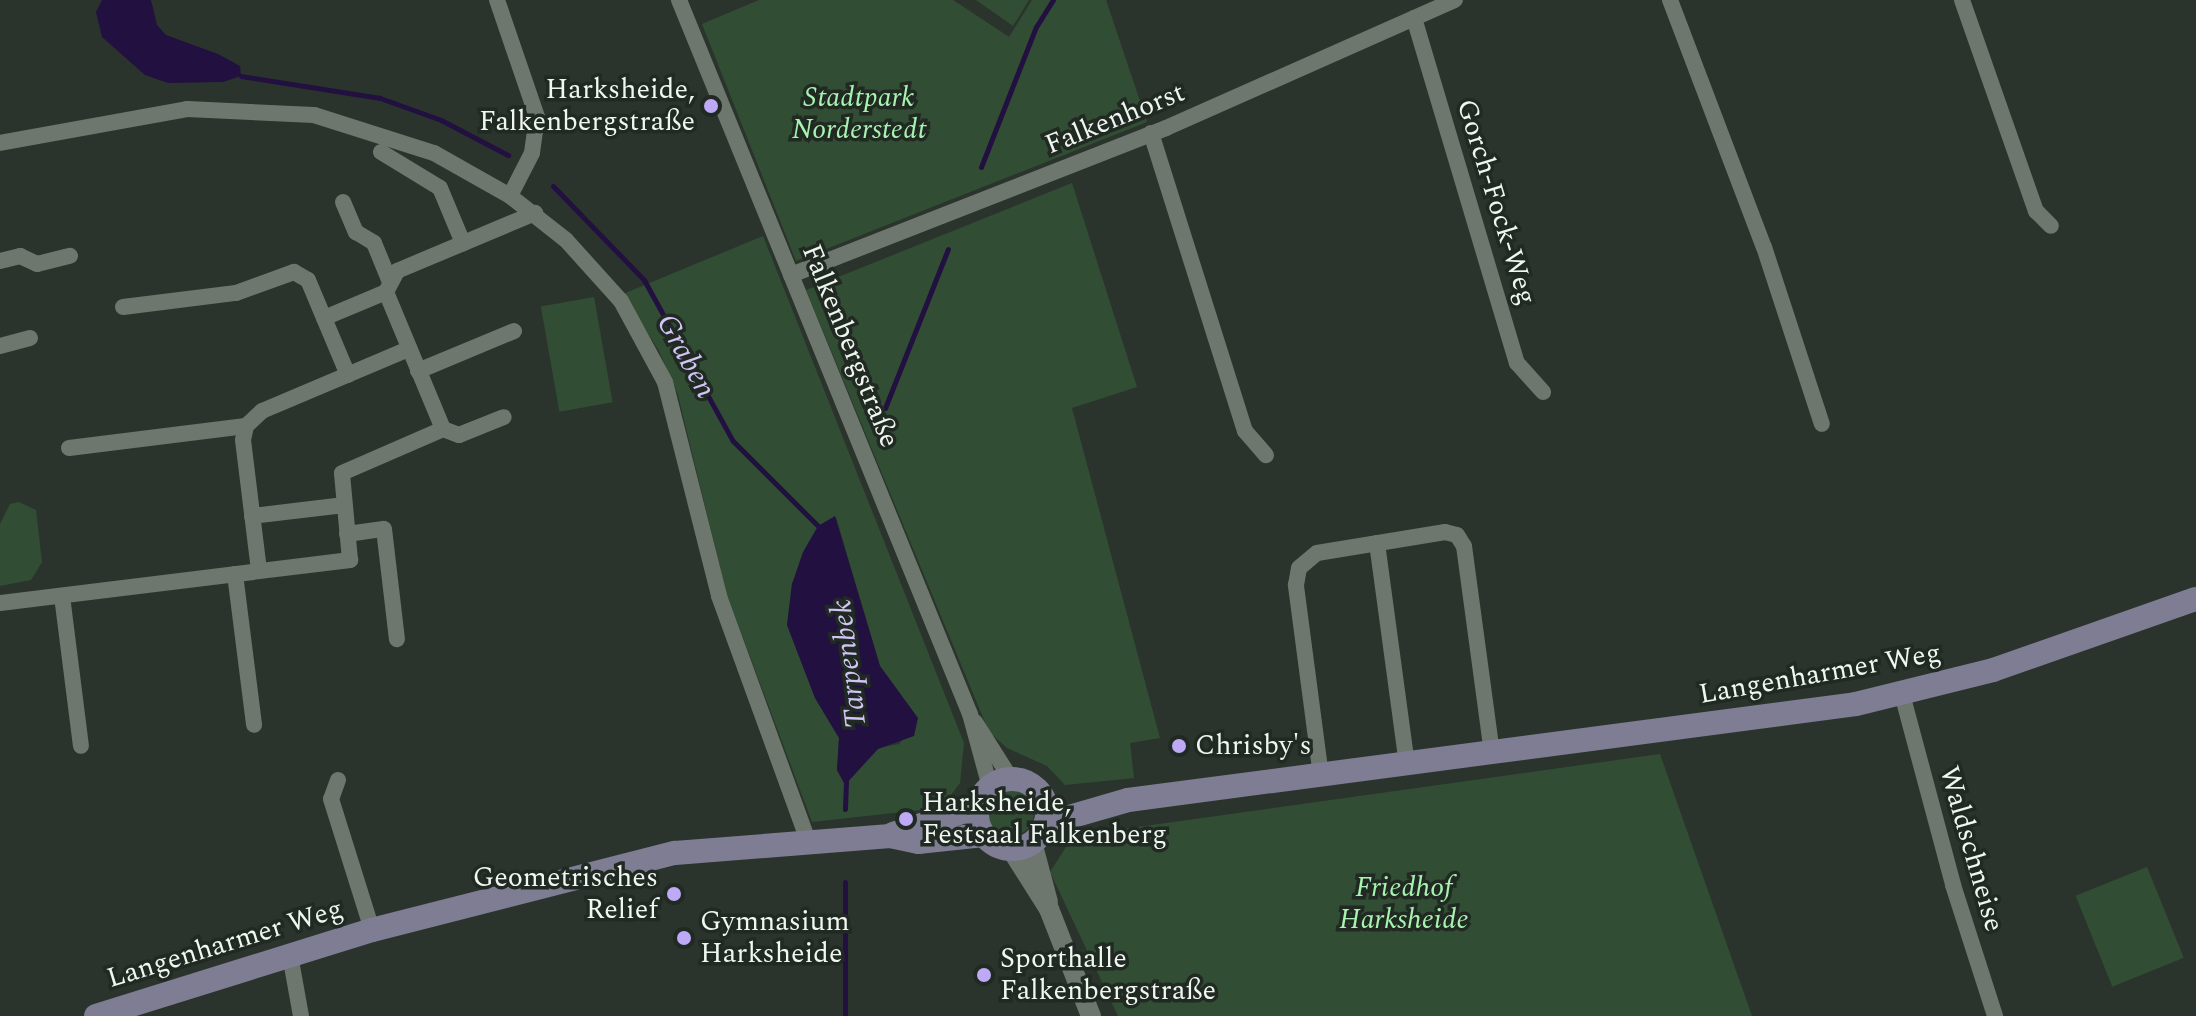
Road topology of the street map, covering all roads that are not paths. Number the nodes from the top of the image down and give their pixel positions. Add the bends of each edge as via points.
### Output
1 (497, 0) edge
2 (679, 0) edge
3 (1455, 0) edge
4 (1670, 0) edge
5 (1962, 0) edge
6 (1414, 18) junction
7 (1151, 133) junction
8 (0, 143) edge
9 (381, 152) dead end
10 (510, 196) junction
11 (343, 202) dead end
12 (535, 213) junction
13 (2051, 226) dead end
14 (463, 243) junction
15 (1764, 247) junction
16 (70, 256) dead end
17 (0, 261) edge
18 (1787, 269) dead end
19 (791, 275) junction
20 (388, 287) junction
21 (123, 307) dead end
22 (324, 318) junction
23 (514, 331) dead end
24 (30, 338) dead end
25 (0, 346) edge
26 (409, 349) junction
27 (418, 371) junction
28 (348, 375) junction
29 (1543, 392) dead end
30 (504, 417) dead end
31 (1822, 424) dead end
32 (246, 426) junction
33 (443, 429) junction
34 (69, 448) dead end
35 (1266, 455) dead end
36 (344, 505) junction
37 (252, 516) junction
38 (347, 534) junction
39 (1377, 543) junction
40 (259, 571) junction
41 (235, 574) junction
42 (62, 596) junction
43 (0, 603) edge
44 (2195, 603) edge
45 (397, 639) dead end
46 (1902, 694) junction
47 (254, 725) dead end
48 (81, 746) dead end
49 (1492, 754) junction
50 (1407, 765) junction
51 (1321, 776) junction
52 (338, 780) dead end
53 (993, 791) junction
54 (1043, 798) junction
55 (1128, 800) junction
56 (984, 835) junction
57 (890, 836) junction
58 (1029, 838) junction
59 (809, 843) junction
60 (372, 930) junction
61 (290, 955) junction
62 (96, 1016) edge
63 (301, 1016) edge
64 (1091, 1016) edge
65 (1995, 1016) edge

1 - 10 street via 532,94 537,123 530,159
2 - 19 street, Falkenbergstraße
3 - 6 street, Falkenhorst
4 - 15 street
5 - 13 street via 2036,211
6 - 7 street, Falkenhorst
6 - 29 street, Gorch-Fock-Weg via 1517,363
7 - 19 street, Falkenhorst
7 - 35 street via 1245,431
8 - 10 street via 187,109 282,111 345,122 405,141
9 - 14 street via 440,188
10 - 12 street
11 - 20 street via 356,232 373,242
12 - 14 street
12 - 59 street via 612,289 659,368 679,427 715,585
14 - 20 street via 397,271
15 - 18 street
15 - 31 street
16 - 17 street via 37,264 20,256
19 - 53 street, Falkenbergstraße via 970,714
20 - 22 street
20 - 26 street
21 - 22 street via 236,293 291,271 308,279
22 - 28 street
23 - 27 street
24 - 25 street
26 - 27 street
26 - 28 street
27 - 33 street
28 - 32 street via 262,411
30 - 33 street via 459,435
32 - 34 street
32 - 37 street
33 - 36 street via 343,471
36 - 37 street
36 - 38 street
37 - 40 street
38 - 40 street via 350,560
38 - 45 street via 384,529
39 - 49 street via 1445,532 1463,542
39 - 50 street
39 - 51 street via 1315,554 1296,576
40 - 41 street
41 - 42 street
41 - 47 street
42 - 43 street
42 - 48 street
44 - 46 main road, Langenharmer Weg via 2009,665
46 - 49 main road, Langenharmer Weg
46 - 65 street, Waldschneise via 1953,885
49 - 50 main road, Langenharmer Weg
50 - 51 main road, Langenharmer Weg
51 - 55 main road, Langenharmer Weg
52 - 60 street, Langenharmer Weg via 331,799
53 - 54 main road, Langenharmer Weg via 1026,783
53 - 56 main road
53 - 57 main road, Langenharmer Weg
54 - 55 main road, Langenharmer Weg
54 - 58 main road
55 - 58 main road, Langenharmer Weg
56 - 57 main road, Langenharmer Weg via 918,842
56 - 58 main road
57 - 59 main road, Langenharmer Weg
58 - 64 street via 1049,909
59 - 60 main road, Langenharmer Weg via 728,851 691,865 584,879
60 - 61 main road, Langenharmer Weg
61 - 62 main road, Langenharmer Weg
61 - 63 street

